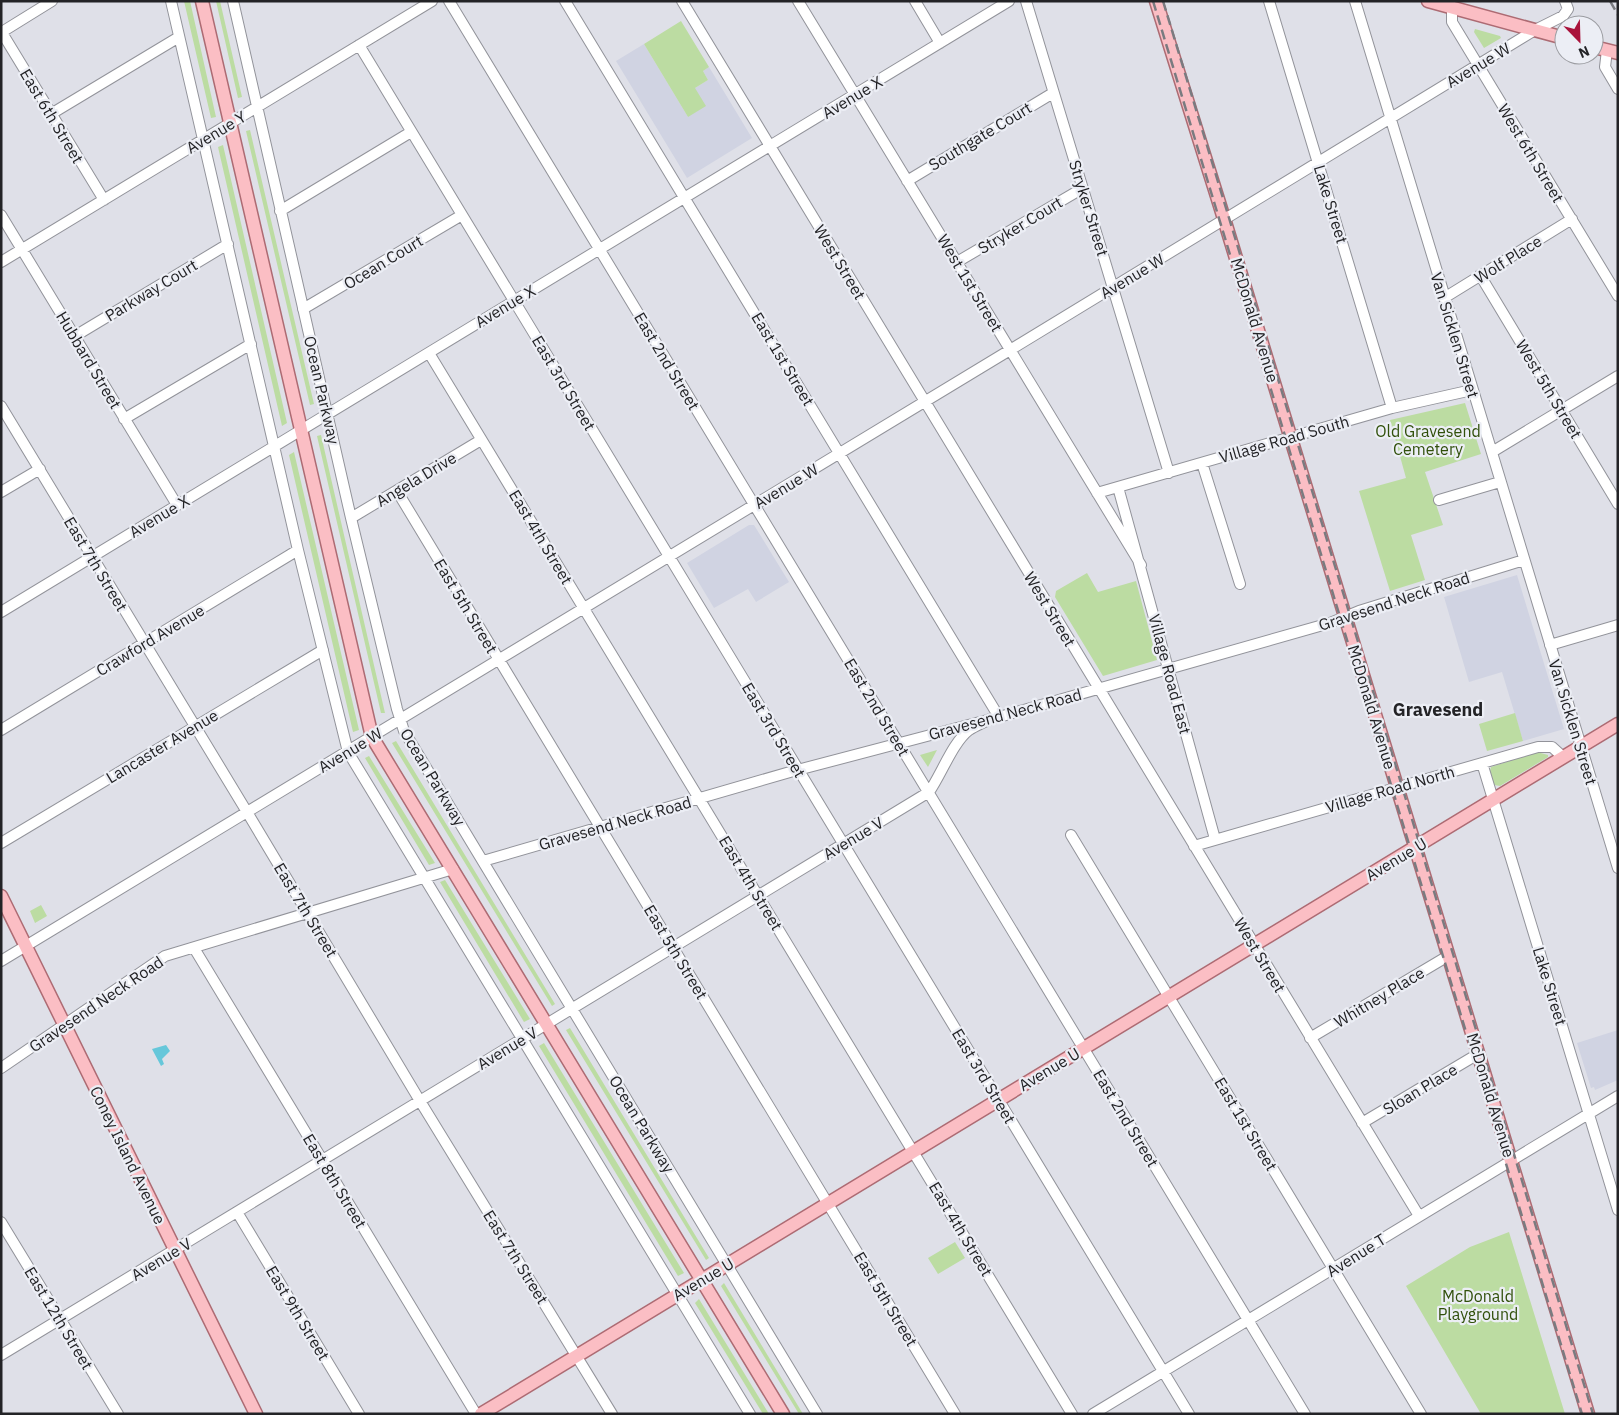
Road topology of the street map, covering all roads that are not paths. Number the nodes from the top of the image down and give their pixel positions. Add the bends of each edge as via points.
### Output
1 (52, 1) edge
2 (171, 1) edge
3 (202, 1) edge
4 (432, 1) edge
5 (449, 1) edge
6 (566, 1) edge
7 (682, 1) edge
8 (798, 1) edge
9 (915, 1) edge
10 (1009, 1) edge
11 (1026, 1) edge
12 (1156, 1) edge
13 (1269, 1) edge
14 (1355, 1) edge
15 (1428, 1) edge
16 (233, 2) edge
17 (1567, 5) edge
18 (1452, 8) junction
19 (1535, 30) junction
20 (1, 31) edge
21 (1554, 35) edge
22 (179, 37) junction
23 (940, 43) junction
24 (359, 45) junction
25 (1612, 52) edge
26 (1478, 65) junction
27 (1618, 89) edge
28 (1053, 92) junction
29 (855, 94) junction
30 (257, 107) junction
31 (51, 114) junction
32 (1390, 119) junction
33 (230, 123) junction
34 (412, 132) junction
35 (203, 140) junction
36 (770, 146) junction
37 (1318, 163) junction
38 (907, 180) junction
39 (1082, 188) junction
40 (685, 198) junction
41 (104, 200) junction
42 (280, 211) junction
43 (1, 215) edge
44 (462, 215) junction
45 (1572, 219) junction
46 (1225, 220) junction
47 (228, 244) junction
48 (600, 249) junction
49 (22, 250) junction
50 (1, 262) edge
51 (957, 262) junction
52 (1480, 276) junction
53 (1113, 288) junction
54 (1618, 296) edge
55 (1444, 298) junction
56 (514, 301) junction
57 (304, 309) junction
58 (74, 336) junction
59 (251, 344) junction
60 (1010, 350) junction
61 (429, 352) junction
62 (1618, 376) edge
63 (1472, 390) junction
64 (925, 402) junction
65 (1, 406) edge
66 (1392, 408) junction
67 (1561, 410) junction
68 (328, 414) junction
69 (124, 419) junction
70 (301, 430) junction
71 (1290, 437) junction
72 (481, 440) junction
73 (275, 446) junction
74 (1492, 452) junction
75 (840, 454) junction
76 (1202, 463) junction
77 (40, 469) junction
78 (1169, 473) junction
79 (1500, 482) junction
80 (1118, 487) junction
81 (396, 491) junction
82 (1, 492) edge
83 (1097, 494) junction
84 (1439, 500) dead end
85 (1618, 504) edge
86 (177, 505) junction
87 (755, 505) junction
88 (351, 518) junction
89 (298, 550) junction
90 (92, 557) junction
91 (669, 557) junction
92 (1524, 560) junction
93 (1141, 565) junction
94 (1240, 584) dead end
95 (584, 608) junction
96 (1, 612) edge
97 (1344, 617) junction
98 (1618, 625) edge
99 (145, 643) junction
100 (1550, 645) junction
101 (323, 650) junction
102 (499, 660) junction
103 (1169, 668) junction
104 (1099, 689) junction
105 (994, 718) junction
106 (400, 720) junction
107 (1618, 724) edge
108 (195, 726) junction
109 (1, 730) edge
110 (372, 737) junction
111 (899, 743) junction
112 (1581, 747) junction
113 (348, 752) junction
114 (1563, 757) junction
115 (1482, 762) junction
116 (798, 770) junction
117 (1397, 786) junction
118 (929, 792) junction
119 (700, 799) junction
120 (1493, 800) junction
121 (248, 812) junction
122 (600, 827) junction
123 (1071, 835) dead end
124 (1215, 840) junction
125 (1, 842) edge
126 (843, 844) junction
127 (1194, 846) junction
128 (1416, 847) junction
129 (483, 861) junction
130 (1618, 868) edge
131 (453, 869) junction
132 (424, 878) junction
133 (1, 896) edge
134 (759, 896) junction
135 (308, 914) junction
136 (1254, 945) junction
137 (25, 946) junction
138 (194, 948) junction
139 (674, 948) junction
140 (1448, 956) junction
141 (1, 961) edge
142 (1169, 996) junction
143 (572, 1008) junction
144 (547, 1024) junction
145 (64, 1025) junction
146 (1310, 1038) junction
147 (522, 1040) junction
148 (1084, 1048) junction
149 (1478, 1054) junction
150 (1, 1068) edge
151 (1618, 1096) edge
152 (998, 1100) junction
153 (420, 1101) junction
154 (1588, 1114) junction
155 (1362, 1123) junction
156 (913, 1152) junction
157 (323, 1160) junction
158 (1511, 1161) junction
159 (828, 1203) junction
160 (1618, 1210) edge
161 (237, 1212) junction
162 (1419, 1216) junction
163 (1, 1222) edge
164 (175, 1250) junction
165 (727, 1264) junction
166 (1334, 1268) junction
167 (702, 1280) junction
168 (678, 1294) junction
169 (60, 1320) junction
170 (1248, 1320) junction
171 (1, 1355) edge
172 (576, 1356) junction
173 (1163, 1372) junction
174 (118, 1414) edge
175 (256, 1414) edge
176 (359, 1414) edge
177 (476, 1414) edge
178 (481, 1414) edge
179 (612, 1414) edge
180 (750, 1414) edge
181 (783, 1414) edge
182 (817, 1414) edge
183 (955, 1414) edge
184 (1072, 1414) edge
185 (1094, 1414) edge
186 (1189, 1414) edge
187 (1305, 1414) edge
188 (1421, 1414) edge
189 (1588, 1414) edge

1 - 20 street
2 - 22 street
3 - 33 main road, Ocean Parkway
4 - 24 street, Avenue Y
5 - 48 street, East 2nd Street
6 - 40 street, East 1st Street
7 - 36 street, West Street
8 - 29 street, West 1st Street
9 - 23 street
10 - 23 street, Avenue X
11 - 28 street, Stryker Street
12 - 46 main road, McDonald Avenue
13 - 37 street, Lake Street
14 - 32 street, Van Sicklen Street
15 - 18 main road
16 - 30 street, Ocean Parkway
17 - 19 street, Avenue W via 1563,16
18 - 19 main road
18 - 26 street, West 6th Street via 1452,22
19 - 21 main road
19 - 26 street, Avenue W
20 - 31 street, East 6th Street
22 - 31 street
22 - 35 street
23 - 29 street, Avenue X
24 - 30 street, Avenue Y
24 - 34 street, East 3rd Street
25 - 27 street via 1605,67
26 - 32 street, Avenue W
26 - 45 street, West 6th Street
28 - 38 street, Southgate Court
28 - 39 street, Stryker Street
29 - 36 street, Avenue X
29 - 38 street, West 1st Street
30 - 33 street, Avenue Y
30 - 42 street, Ocean Parkway
31 - 41 street, East 6th Street
32 - 37 street, Avenue W
32 - 55 street, Van Sicklen Street
33 - 35 street, Avenue Y
33 - 70 main road, Ocean Parkway
34 - 42 street
34 - 44 street, East 3rd Street
35 - 41 street, Avenue Y
35 - 47 street
36 - 40 street, Avenue X
36 - 64 street, West Street
37 - 46 street, Avenue W
37 - 66 street, Lake Street
38 - 51 street, West 1st Street
39 - 51 street, Stryker Court
39 - 53 street, Stryker Street
40 - 48 street, Avenue X
40 - 75 street, East 1st Street
41 - 49 street, Avenue Y
42 - 57 street, Ocean Parkway
43 - 49 street, Hubbard Street
44 - 56 street, East 3rd Street
44 - 57 street, Ocean Court
45 - 52 street, Wolf Place
45 - 54 street, West 6th Street
46 - 53 street, Avenue W
46 - 71 main road, McDonald Avenue
47 - 58 street, Parkway Court
47 - 59 street
48 - 56 street, Avenue X
48 - 87 street, East 2nd Street
49 - 50 street, Avenue Y
49 - 58 street, Hubbard Street
51 - 60 street, West 1st Street
52 - 55 street, Wolf Place
52 - 67 street, West 5th Street
53 - 60 street, Avenue W
53 - 78 street, Stryker Street
55 - 63 street, Van Sicklen Street
56 - 61 street, Avenue X
56 - 91 street, East 3rd Street
57 - 68 street, Ocean Parkway
58 - 69 street, Hubbard Street
59 - 69 street
59 - 73 street
60 - 64 street, Avenue W
60 - 83 street, West 1st Street
61 - 68 street, Avenue X
61 - 72 street, East 4th Street
62 - 67 street
63 - 66 street, Village Road South
63 - 74 street, Van Sicklen Street
64 - 75 street, Avenue W
64 - 104 street, West Street
65 - 77 street, East 7th Street
66 - 71 street, Village Road South
67 - 74 street
67 - 85 street, West 5th Street
68 - 70 street, Avenue X
68 - 88 street, Ocean Parkway
69 - 86 street, Hubbard Street
70 - 73 street, Avenue X
70 - 110 main road, Ocean Parkway
71 - 76 street, Village Road South
71 - 97 main road, McDonald Avenue
72 - 81 street, Angela Drive
72 - 95 street, East 4th Street
73 - 86 street, Avenue X
73 - 89 street
74 - 79 street, Van Sicklen Street
75 - 87 street, Avenue W
75 - 105 street, East 1st Street
76 - 78 street, Village Road South
76 - 94 street
77 - 82 street
77 - 90 street, East 7th Street
78 - 80 street, Village Road South
79 - 84 street
79 - 92 street, Van Sicklen Street
80 - 83 street, Village Road South
80 - 93 street, Village Road East
81 - 88 street, Angela Drive
81 - 102 street, East 5th Street
83 - 93 street, West 1st Street
86 - 90 street, Avenue X
87 - 91 street, Avenue W
87 - 111 street, East 2nd Street
88 - 106 street, Ocean Parkway
89 - 99 street, Crawford Avenue
89 - 101 street
90 - 96 street, Avenue X
90 - 99 street, East 7th Street
91 - 95 street, Avenue W
91 - 116 street, East 3rd Street
92 - 97 street, Gravesend Neck Road
92 - 100 street, Van Sicklen Street
93 - 103 street, Village Road East
95 - 102 street, Avenue W
95 - 119 street, East 4th Street
97 - 103 street, Gravesend Neck Road
97 - 117 main road, McDonald Avenue
98 - 100 street
99 - 108 street, East 7th Street
99 - 109 street, Crawford Avenue
100 - 112 street, Van Sicklen Street
101 - 108 street, Lancaster Avenue
101 - 113 street
102 - 106 street, Avenue W
102 - 122 street, East 5th Street
103 - 104 street, Gravesend Neck Road
103 - 124 street, Village Road East
104 - 105 street, Gravesend Neck Road
104 - 127 street, West Street
105 - 111 street, Gravesend Neck Road
105 - 118 street, Avenue V via 962,736
106 - 110 street, Avenue W
106 - 129 street, Ocean Parkway
107 - 112 main road, Avenue U
108 - 121 street, East 7th Street
108 - 125 street, Lancaster Avenue
110 - 113 street, Avenue W
110 - 131 main road, Ocean Parkway
111 - 116 street, Gravesend Neck Road
111 - 118 street, East 2nd Street
112 - 114 main road, Avenue U
112 - 130 street, Van Sicklen Street
113 - 121 street, Avenue W
113 - 132 street
114 - 115 street, Village Road North via 1552,747 1538,747
114 - 120 main road, Avenue U
115 - 117 street, Village Road North
115 - 120 street, Lake Street
116 - 119 street, Gravesend Neck Road
116 - 126 street, East 3rd Street
117 - 124 street, Village Road North
117 - 128 main road, McDonald Avenue
118 - 126 street, Avenue V
118 - 148 street, East 2nd Street
119 - 122 street, Gravesend Neck Road
119 - 134 street, East 4th Street
120 - 128 main road, Avenue U
120 - 154 street, Lake Street
121 - 135 street, East 7th Street
121 - 137 street, Avenue W
122 - 129 street, Gravesend Neck Road
122 - 139 street, East 5th Street
123 - 142 street, East 1st Street
124 - 127 street
126 - 134 street, Avenue V
126 - 152 street, East 3rd Street
127 - 136 street, West Street
128 - 136 main road, Avenue U
128 - 140 main road, McDonald Avenue
129 - 143 street, Ocean Parkway
131 - 132 street, Gravesend Neck Road
131 - 144 main road, Ocean Parkway
132 - 135 street, Gravesend Neck Road
132 - 147 street
133 - 137 main road, Coney Island Avenue
134 - 139 street, Avenue V
134 - 156 street, East 4th Street
135 - 138 street, Gravesend Neck Road
135 - 153 street, East 7th Street
136 - 142 main road, Avenue U
136 - 146 street, West Street
137 - 141 street, Avenue W
137 - 145 main road, Coney Island Avenue
138 - 145 street, Gravesend Neck Road via 165,956
138 - 157 street, East 8th Street
139 - 143 street, Avenue V
139 - 159 street, East 5th Street
140 - 146 street, Whitney Place
140 - 149 main road, McDonald Avenue
142 - 148 main road, Avenue U
142 - 166 street, East 1st Street
143 - 144 street, Avenue V
143 - 165 street, Ocean Parkway
144 - 147 street, Avenue V
144 - 167 main road, Ocean Parkway
145 - 150 street, Gravesend Neck Road
145 - 164 main road, Coney Island Avenue
146 - 155 street, West Street
147 - 153 street, Avenue V
147 - 168 street
148 - 152 main road, Avenue U
148 - 170 street, East 2nd Street
149 - 155 street, Sloan Place
149 - 158 main road, McDonald Avenue
151 - 154 street, Avenue T
152 - 156 main road, Avenue U
152 - 173 street, East 3rd Street
153 - 157 street, Avenue V
153 - 172 street, East 7th Street
154 - 158 street, Avenue T
154 - 160 street, Lake Street
155 - 162 street, West Street
156 - 159 main road, Avenue U
156 - 184 street, East 4th Street
157 - 161 street, Avenue V
157 - 177 street, East 8th Street
158 - 162 street, Avenue T
158 - 189 main road, McDonald Avenue
159 - 165 main road, Avenue U
159 - 183 street, East 5th Street
161 - 164 street, Avenue V
161 - 176 street, East 9th Street
162 - 166 street, Avenue T
163 - 169 street, East 12th Street
164 - 169 street, Avenue V
164 - 175 main road, Coney Island Avenue
165 - 167 main road, Avenue U
165 - 182 street, Ocean Parkway
166 - 170 street, Avenue T
166 - 188 street, East 1st Street
167 - 168 main road, Avenue U
167 - 181 main road, Ocean Parkway
168 - 172 main road, Avenue U
168 - 180 street
169 - 171 street, Avenue V
169 - 174 street, East 12th Street
170 - 173 street, Avenue T
170 - 187 street, East 2nd Street
172 - 178 main road, Avenue U
172 - 179 street, East 7th Street
173 - 185 street, Avenue T
173 - 186 street, East 3rd Street

